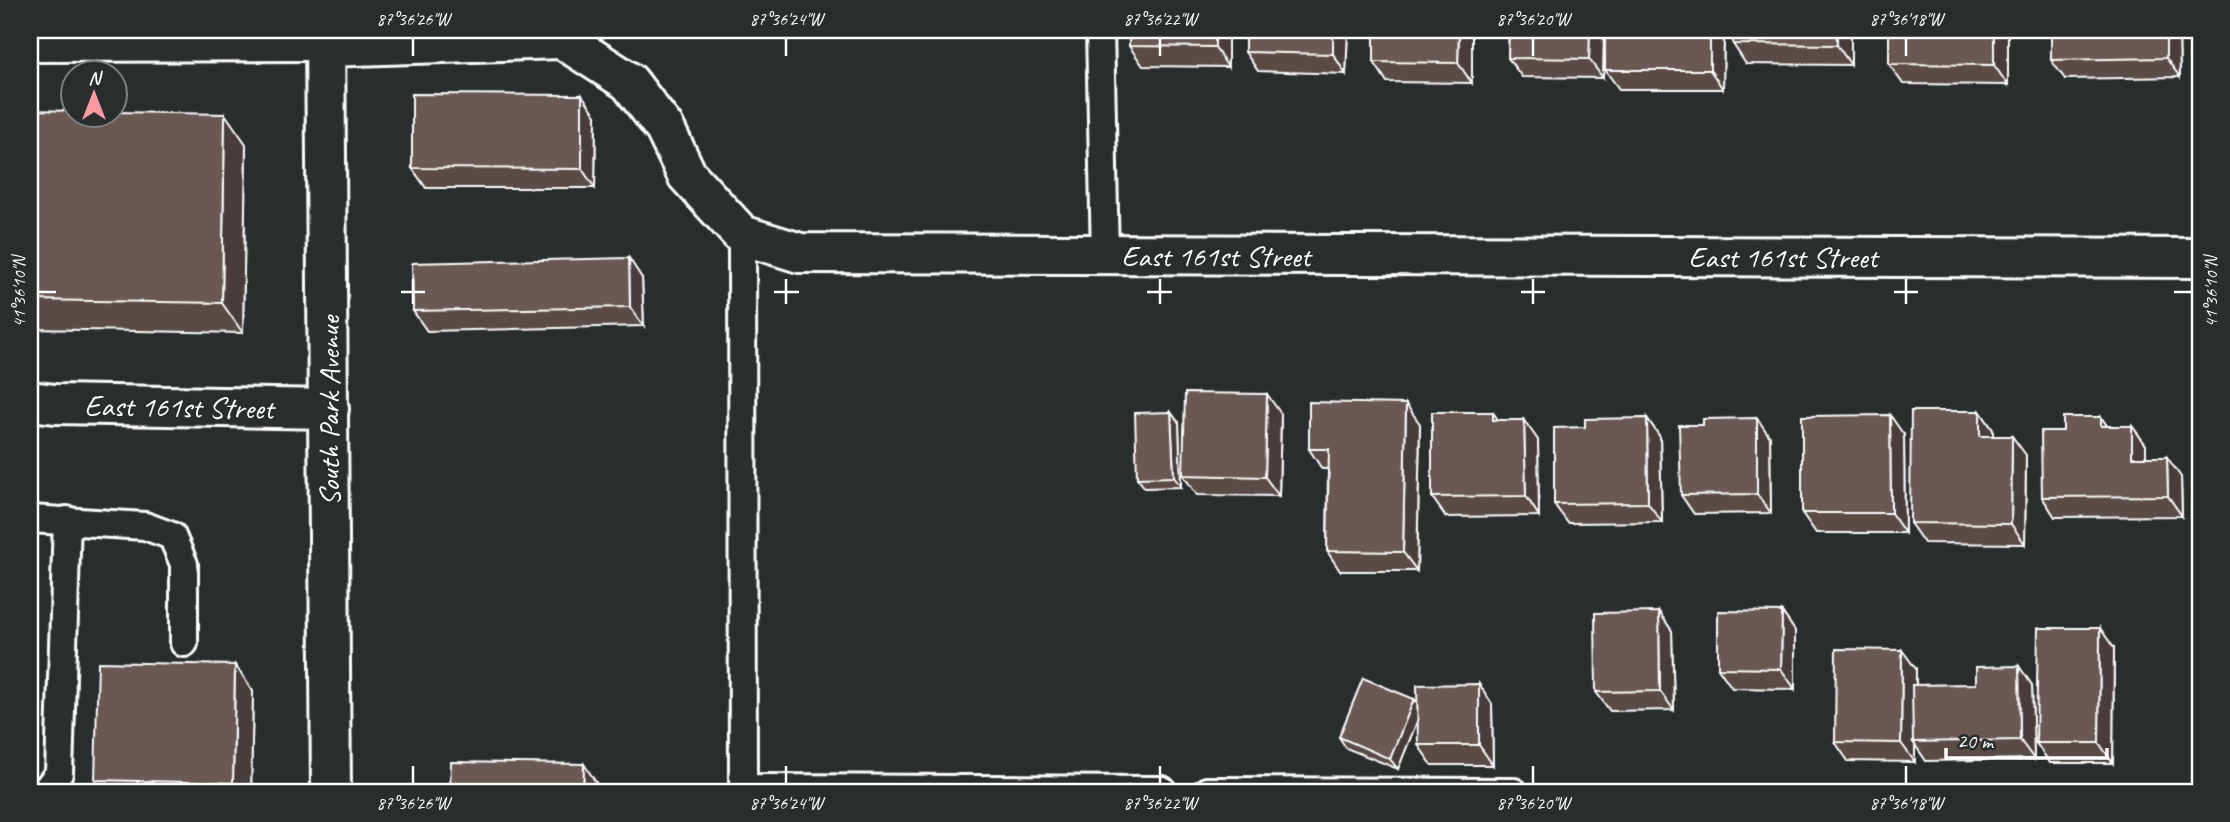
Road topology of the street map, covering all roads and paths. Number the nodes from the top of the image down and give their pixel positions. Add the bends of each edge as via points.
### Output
1 (1100, 30) edge
2 (325, 38) edge
3 (30, 48) edge
4 (742, 235) junction
5 (1105, 256) junction
6 (2200, 258) edge
7 (30, 401) edge
8 (329, 410) junction
9 (30, 519) edge
10 (67, 520) junction
11 (184, 643) dead end
12 (743, 790) edge
13 (44, 792) edge
14 (331, 792) edge
15 (1514, 792) edge

1 - 5 lane
2 - 3 lane
2 - 4 street via 562,39 629,82 665,129 687,175
2 - 8 street, South Park Avenue
4 - 5 street, East 161st Street via 800,253
4 - 12 lane
5 - 6 street, East 161st Street
7 - 8 street, East 161st Street
8 - 14 street, South Park Avenue
9 - 10 lane
10 - 11 lane via 145,526 172,536 184,564
10 - 13 lane via 59,773
12 - 15 lane

